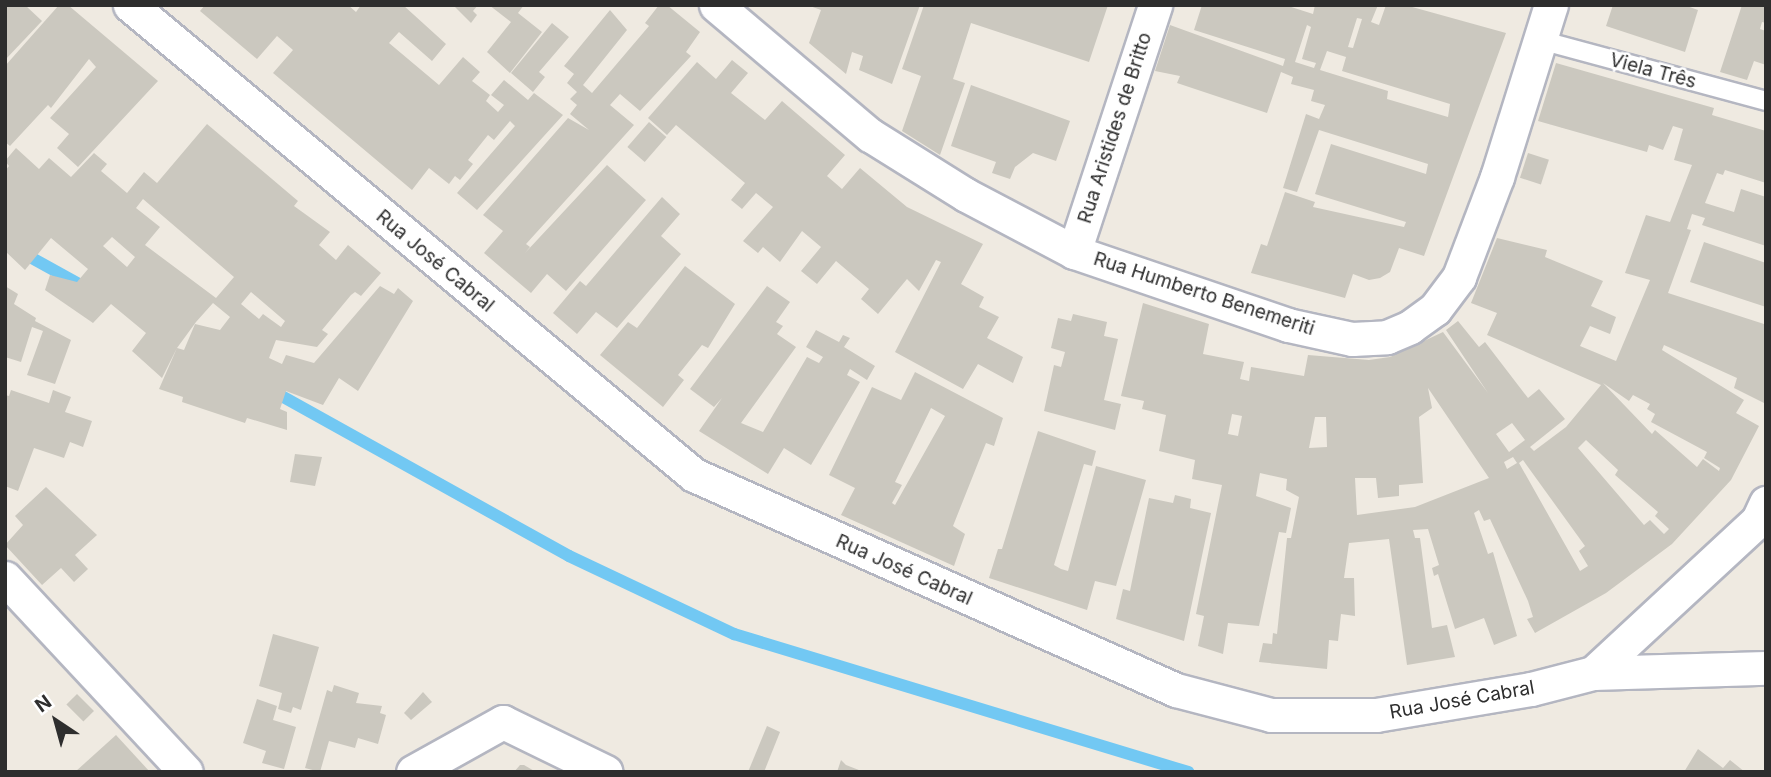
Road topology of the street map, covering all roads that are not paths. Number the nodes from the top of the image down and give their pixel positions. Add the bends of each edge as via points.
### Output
1 (130, 5) edge
2 (716, 5) edge
3 (1155, 5) edge
4 (1551, 5) edge
5 (750, 18) edge
6 (1540, 40) junction
7 (1766, 101) edge
8 (1074, 252) junction
9 (1763, 523) edge
10 (5, 578) edge
11 (1766, 668) edge
12 (1593, 673) junction
13 (186, 772) edge
14 (413, 772) edge
15 (606, 772) edge

1 - 12 street, Rua José Cabral via 706,481 1176,690 1271,715 1376,715 1531,689
2 - 5 street, Rua Humberto Benemeriti
3 - 8 street, Rua Aristides de Britto
4 - 6 street, Rua Humberto Benemeriti
5 - 8 street, Rua Humberto Benemeriti via 870,135 965,195
6 - 7 lane, Viela Três
6 - 8 street, Rua Humberto Benemeriti via 1459,276 1435,309 1410,327 1387,337 1352,339 1288,325
9 - 12 street, Rua José Cabral
10 - 13 street
11 - 12 street
14 - 15 street via 503,722

